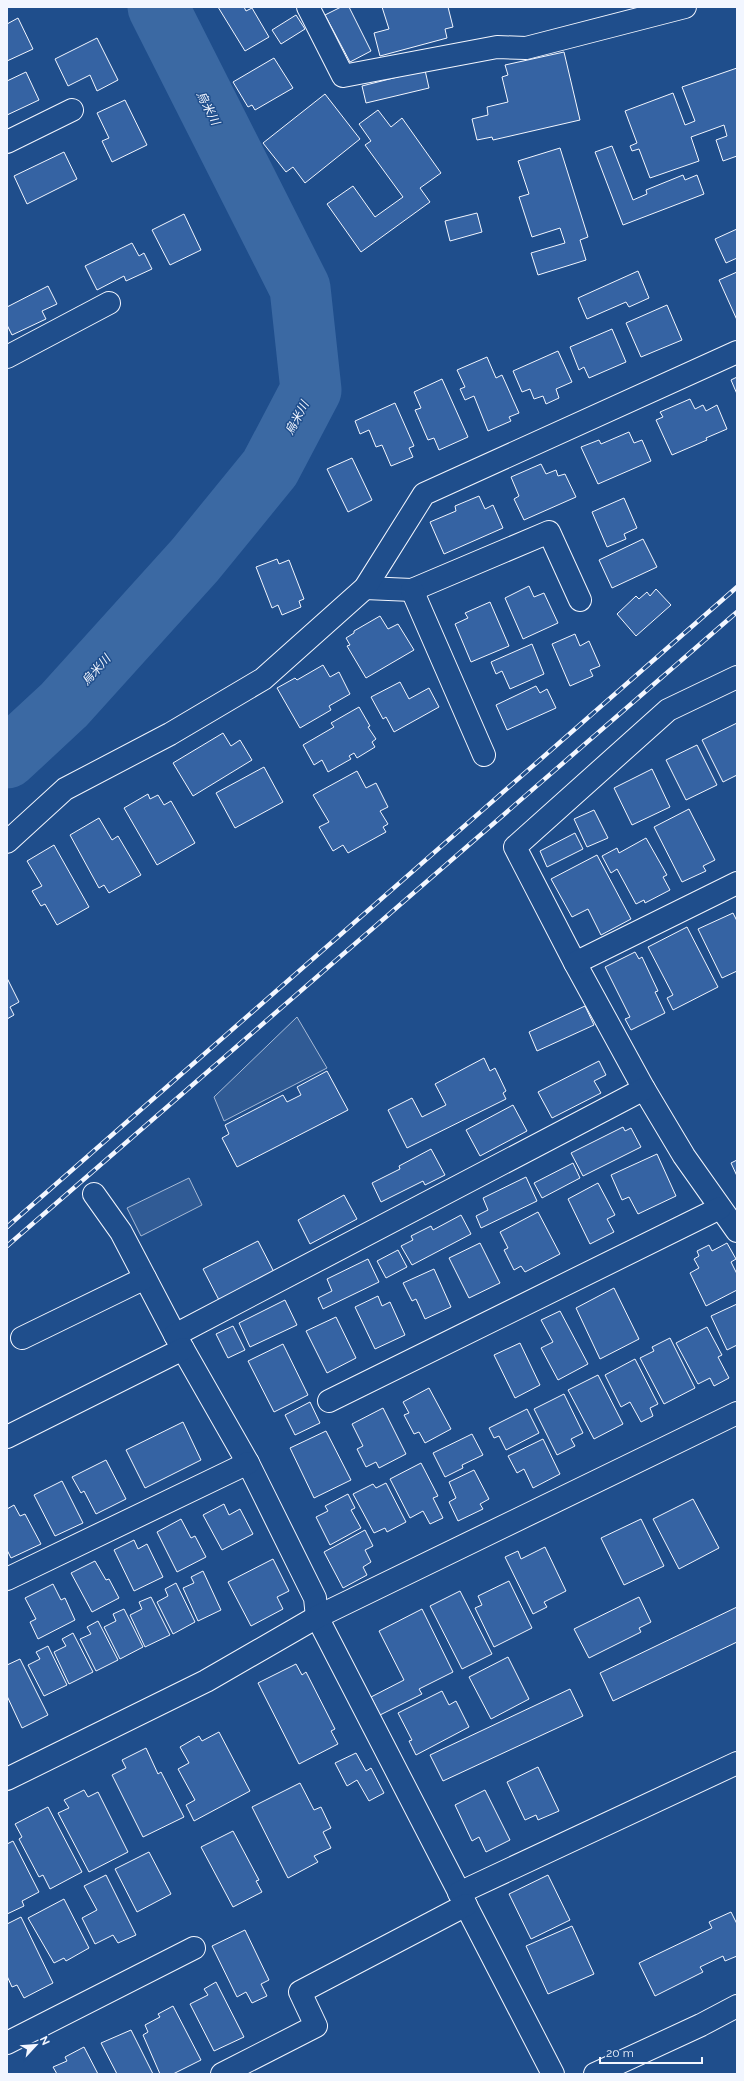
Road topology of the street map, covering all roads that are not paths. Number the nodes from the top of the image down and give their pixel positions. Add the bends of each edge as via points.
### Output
1 (308, 7) edge
2 (685, 7) edge
3 (72, 110) dead end
4 (7, 142) edge
5 (109, 303) dead end
6 (737, 352) edge
7 (7, 357) edge
8 (365, 588) junction
9 (412, 590) junction
10 (580, 600) dead end
11 (737, 677) edge
12 (484, 755) dead end
13 (7, 842) edge
14 (737, 883) edge
15 (575, 963) junction
16 (644, 1089) junction
17 (94, 1194) dead end
18 (720, 1208) junction
19 (737, 1231) edge
20 (145, 1278) junction
21 (22, 1338) dead end
22 (179, 1342) junction
23 (329, 1401) dead end
24 (737, 1413) edge
25 (7, 1437) edge
26 (248, 1463) junction
27 (7, 1579) edge
28 (317, 1618) junction
29 (737, 1764) edge
30 (7, 1779) edge
31 (463, 1899) junction
32 (194, 1948) dead end
33 (737, 2006) edge
34 (7, 2043) edge
35 (222, 2074) edge
36 (553, 2074) edge
37 (595, 2074) edge

1 - 2 street via 343,76 497,47 526,48
3 - 4 street
5 - 7 street
6 - 8 street via 424,494
8 - 9 street
8 - 13 street via 263,680 170,734 65,789
9 - 10 street via 549,532
9 - 12 street
11 - 15 street via 668,710 515,847
14 - 15 street
15 - 16 street
16 - 18 street via 684,1156
16 - 22 street
17 - 20 street via 121,1232
18 - 19 street
18 - 23 street
20 - 21 street
20 - 22 street
22 - 25 street
22 - 26 street
24 - 28 street
26 - 27 street
26 - 28 street via 315,1598
28 - 30 street via 206,1681
28 - 31 street
29 - 31 street
31 - 35 street via 300,1992 316,2026
31 - 36 street
32 - 34 street
33 - 37 street

